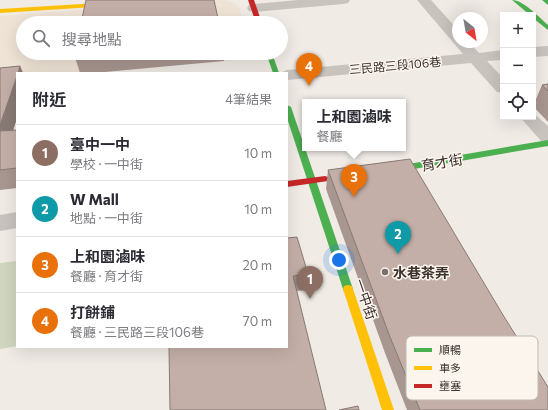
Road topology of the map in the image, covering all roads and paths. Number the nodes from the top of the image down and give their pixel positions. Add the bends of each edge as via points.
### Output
1 (173, 0) edge
2 (343, 0) edge
3 (424, 0) edge
4 (515, 0) edge
5 (544, 0) edge
6 (548, 3) edge
7 (252, 4) edge
8 (0, 12) edge
9 (529, 12) edge
10 (256, 16) edge
11 (536, 18) edge
12 (548, 28) edge
13 (452, 32) edge
14 (466, 48) edge
15 (548, 51) edge
16 (536, 52) edge
17 (500, 55) edge
18 (475, 58) junction
19 (271, 60) edge
20 (276, 72) edge
21 (288, 75) edge
22 (500, 85) edge
23 (288, 109) edge
24 (532, 120) edge
25 (548, 137) edge
26 (548, 143) edge
27 (302, 150) edge
28 (302, 151) edge
29 (374, 172) edge
30 (337, 177) edge
31 (312, 180) junction
32 (288, 184) edge
33 (16, 220) edge
34 (0, 223) edge
35 (388, 410) edge

1 - 8 street
2 - 7 street
3 - 13 street
4 - 9 street
5 - 6 street
7 - 10 street
11 - 12 street
14 - 18 street
15 - 16 street
17 - 18 street, 三民路三段106巷
18 - 21 street, 三民路三段106巷
18 - 22 street
19 - 20 street
23 - 27 street, 一中街
24 - 25 street
26 - 29 street, 育才街 via 411,168
28 - 31 street, 一中街
30 - 31 street
31 - 32 street
31 - 35 street, 一中街
33 - 34 street

